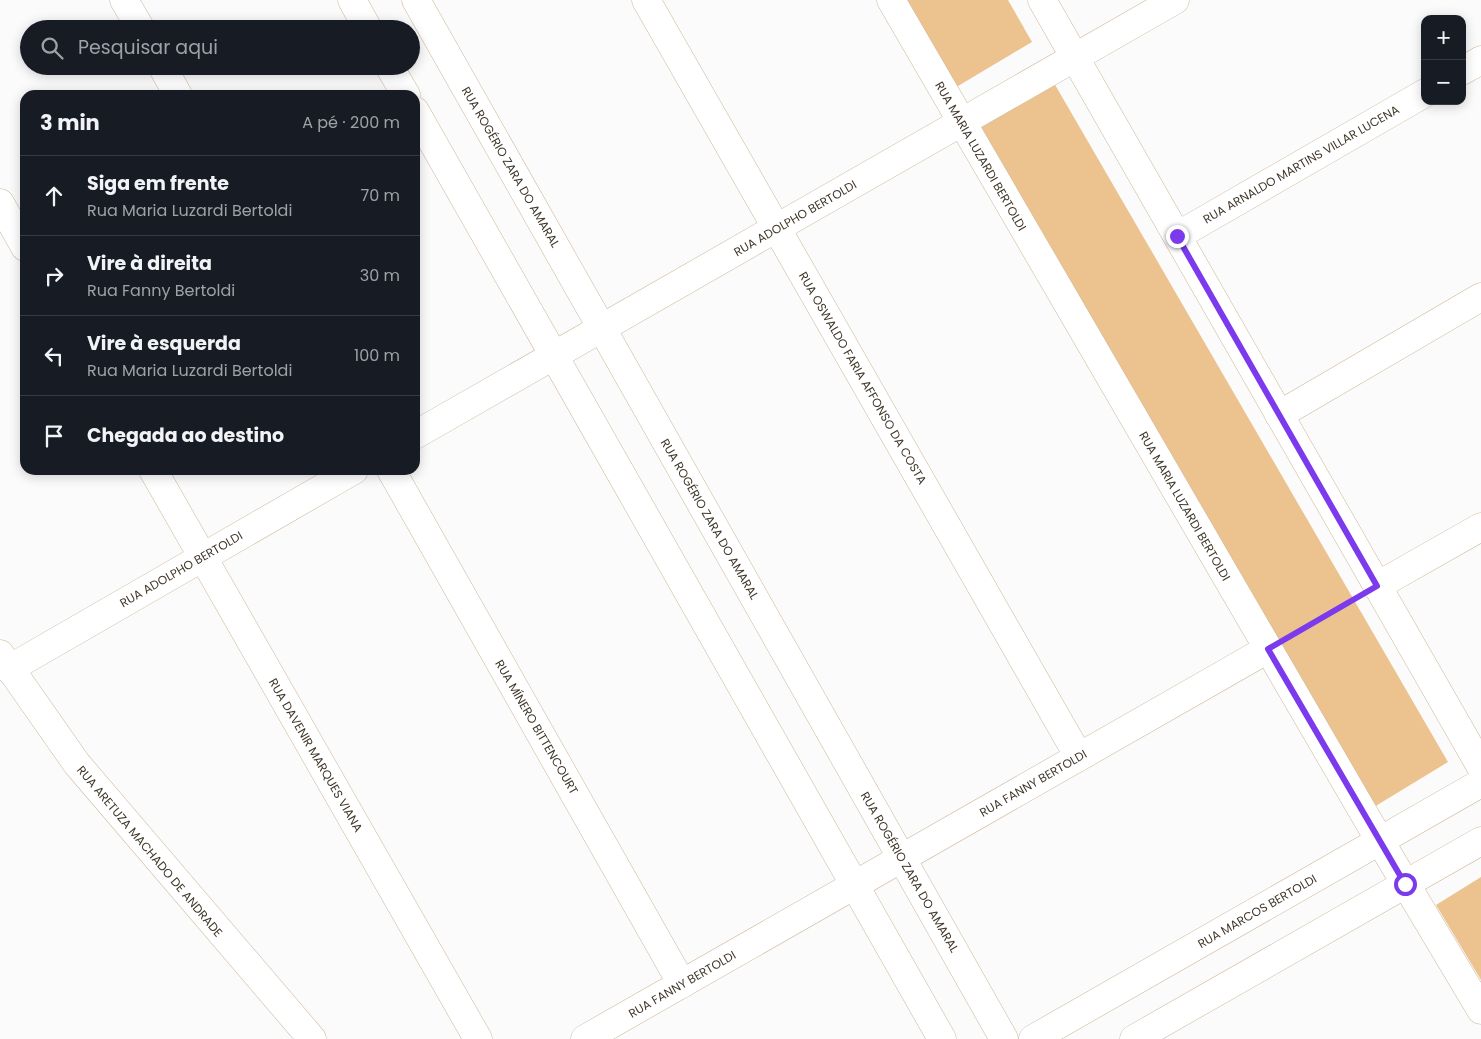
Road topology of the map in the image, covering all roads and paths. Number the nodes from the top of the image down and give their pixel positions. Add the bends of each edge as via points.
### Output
1 (124, 0) edge
2 (352, 0) edge
3 (416, 0) edge
4 (646, 0) edge
5 (891, 0) edge
6 (1042, 0) edge
7 (1175, 0) edge
8 (136, 20) edge
9 (363, 20) edge
10 (1074, 58) junction
11 (1481, 60) edge
12 (1466, 69) edge
13 (167, 75) edge
14 (395, 75) edge
15 (175, 90) edge
16 (403, 90) edge
17 (1421, 95) edge
18 (420, 120) edge
19 (962, 122) junction
20 (0, 203) edge
21 (777, 228) junction
22 (1177, 236) junction
23 (20, 238) edge
24 (1481, 297) edge
25 (602, 328) junction
26 (554, 356) junction
27 (1279, 415) junction
28 (420, 432) edge
29 (156, 475) edge
30 (345, 475) edge
31 (394, 475) edge
32 (1481, 527) edge
33 (202, 557) junction
34 (1377, 586) junction
35 (1268, 649) junction
36 (4, 661) edge
37 (1079, 756) junction
38 (1481, 767) edge
39 (1481, 783) edge
40 (1380, 841) junction
41 (1481, 841) edge
42 (902, 858) junction
43 (1405, 884) junction
44 (854, 885) junction
45 (682, 984) junction
46 (1481, 1010) edge
47 (312, 1039) edge
48 (478, 1039) edge
49 (585, 1039) edge
50 (942, 1039) edge
51 (1004, 1039) edge
52 (1033, 1039) edge
53 (1134, 1039) edge

1 - 8 street
2 - 9 street
3 - 25 street, RUA ROGÉRIO ZARA DO AMARAL
4 - 21 street, RUA OSWALDO FARIA AFFONSO DA COSTA
5 - 19 street, RUA MARIA LUZARDI BERTOLDI
6 - 10 street
7 - 10 street, RUA ADOLPHO BERTOLDI
10 - 19 street, RUA ADOLPHO BERTOLDI
10 - 22 street
11 - 12 street
13 - 15 street
14 - 16 street
17 - 22 street, RUA ARNALDO MARTINS VILLAR LUCENA
18 - 26 street
19 - 21 street, RUA ADOLPHO BERTOLDI
19 - 35 street, RUA MARIA LUZARDI BERTOLDI
20 - 23 street
21 - 25 street, RUA ADOLPHO BERTOLDI
21 - 37 street, RUA OSWALDO FARIA AFFONSO DA COSTA
22 - 27 street
24 - 27 street
25 - 26 street, RUA ADOLPHO BERTOLDI
25 - 42 street, RUA ROGÉRIO ZARA DO AMARAL
26 - 28 street, RUA ADOLPHO BERTOLDI
26 - 44 street
27 - 34 street
29 - 33 street, RUA DAVENIR MARQUES VIANA
30 - 33 street, RUA ADOLPHO BERTOLDI
31 - 45 street, RUA MÍNERO BITTENCOURT
32 - 34 street
33 - 36 street, RUA ADOLPHO BERTOLDI
33 - 48 street, RUA DAVENIR MARQUES VIANA
34 - 35 path
34 - 38 street
35 - 37 street, RUA FANNY BERTOLDI
35 - 40 street, RUA MARIA LUZARDI BERTOLDI
36 - 47 street, RUA ARETUZA MACHADO DE ANDRADE via 120,817
37 - 42 street, RUA FANNY BERTOLDI
39 - 40 street, RUA MARCOS BERTOLDI
40 - 43 street, RUA MARIA LUZARDI BERTOLDI
40 - 52 street, RUA MARCOS BERTOLDI
41 - 43 street
42 - 44 street, RUA FANNY BERTOLDI
42 - 51 street, RUA ROGÉRIO ZARA DO AMARAL
43 - 46 street, RUA MARIA LUZARDI BERTOLDI
43 - 53 street
44 - 45 street, RUA FANNY BERTOLDI
44 - 50 street
45 - 49 street, RUA FANNY BERTOLDI

